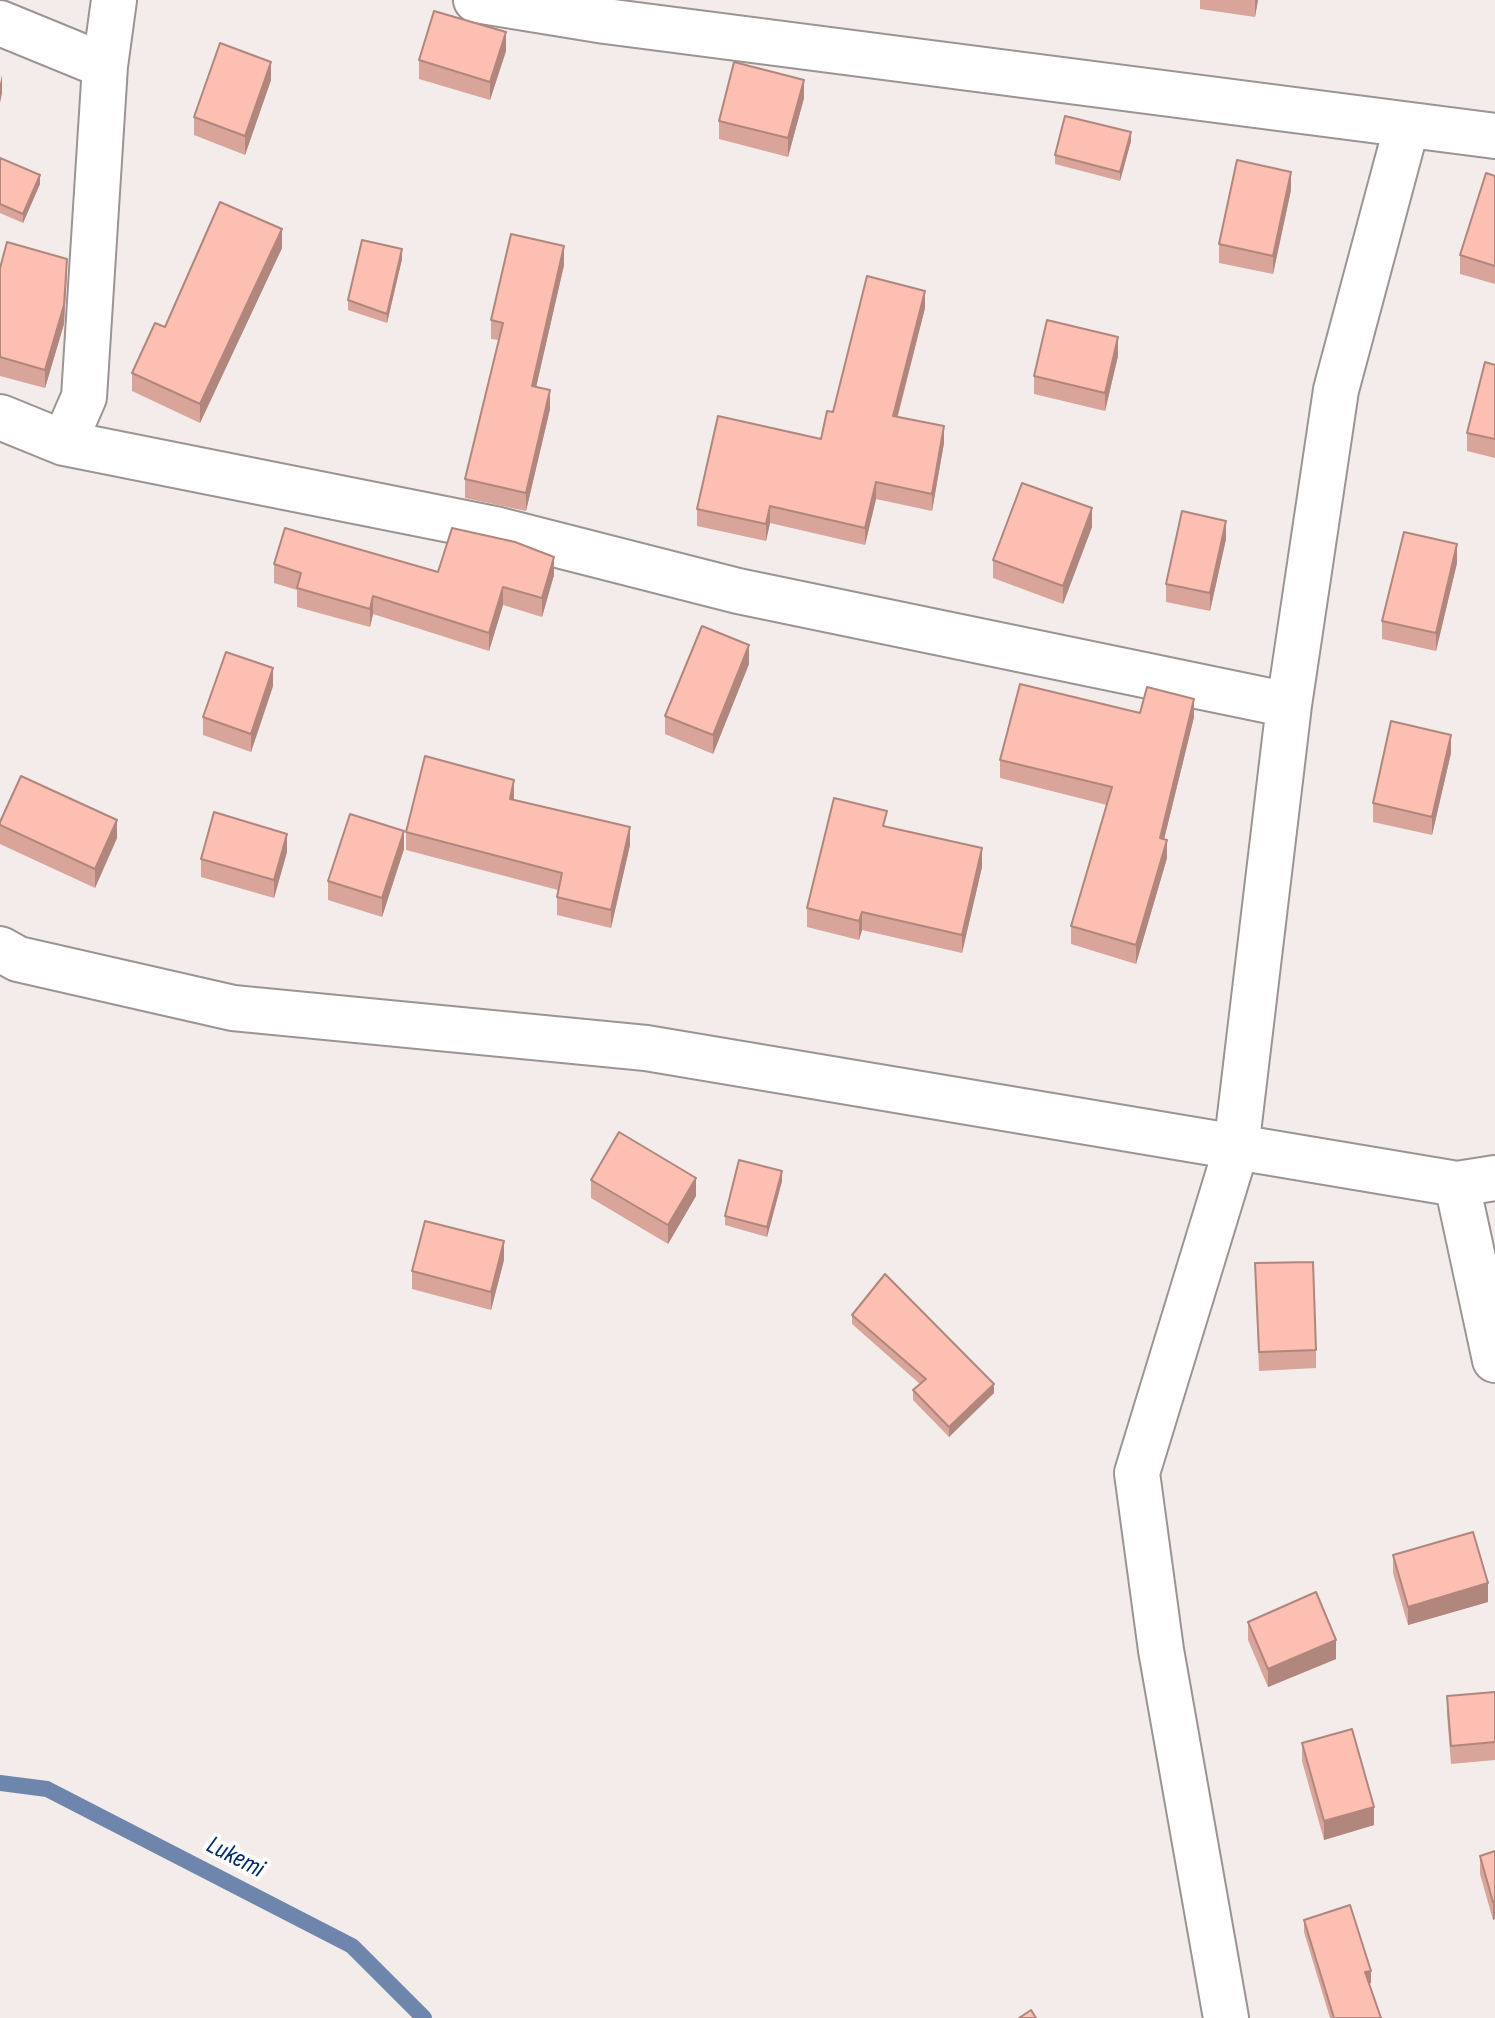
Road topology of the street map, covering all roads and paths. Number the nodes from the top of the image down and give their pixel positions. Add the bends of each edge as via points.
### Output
1 (114, 0) edge
2 (476, 0) edge
3 (0, 23) edge
4 (105, 66) junction
5 (1407, 125) junction
6 (1495, 136) edge
7 (0, 417) edge
8 (64, 443) junction
9 (1289, 705) junction
10 (0, 949) edge
11 (1236, 1149) junction
12 (1476, 1181) edge
13 (1495, 1360) edge
14 (1226, 2018) edge

1 - 4 street
2 - 5 street
3 - 4 street
4 - 8 street via 84,397
5 - 6 street
5 - 9 street via 1336,390
7 - 8 street
8 - 9 street via 495,529 738,591
9 - 11 street
10 - 11 street via 18,959 233,1008 646,1048
11 - 12 street
11 - 14 street via 1137,1473 1161,1650
12 - 13 street

